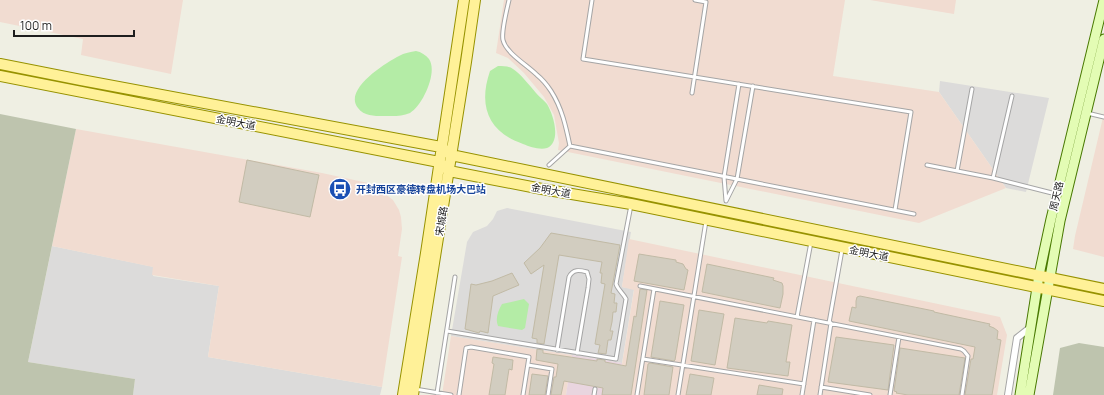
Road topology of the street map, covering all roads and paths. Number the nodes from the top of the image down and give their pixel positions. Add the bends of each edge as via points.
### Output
1 (464, 0) edge
2 (475, 0) edge
3 (509, 0) edge
4 (592, 0) edge
5 (695, 0) edge
6 (1104, 0) edge
7 (1104, 39) edge
8 (0, 64) edge
9 (0, 76) edge
10 (694, 77) junction
11 (739, 84) junction
12 (753, 86) junction
13 (972, 89) dead end
14 (692, 93) dead end
15 (1012, 96) dead end
16 (1085, 112) junction
17 (1104, 117) edge
18 (570, 146) junction
19 (441, 148) junction
20 (451, 155) junction
21 (439, 162) junction
22 (549, 165) dead end
23 (927, 165) dead end
24 (449, 171) junction
25 (957, 171) junction
26 (724, 177) junction
27 (993, 178) junction
28 (737, 179) junction
29 (1056, 194) junction
30 (726, 201) junction
31 (631, 204) junction
32 (895, 210) junction
33 (723, 212) junction
34 (914, 214) dead end
35 (706, 219) junction
36 (811, 241) junction
37 (843, 247) junction
38 (1044, 276) junction
39 (455, 277) dead end
40 (640, 286) dead end
41 (1042, 287) junction
42 (654, 289) junction
43 (1104, 289) edge
44 (693, 297) junction
45 (1104, 301) edge
46 (798, 317) junction
47 (814, 320) junction
48 (830, 323) junction
49 (1031, 327) junction
50 (447, 331) junction
51 (899, 337) junction
52 (556, 350) junction
53 (577, 353) junction
54 (643, 359) junction
55 (528, 365) junction
56 (682, 365) junction
57 (804, 384) junction
58 (821, 387) junction
59 (595, 389) dead end
60 (413, 392) edge
61 (437, 393) junction
62 (403, 395) edge
63 (451, 395) edge
64 (459, 395) edge
65 (523, 395) edge
66 (548, 395) edge
67 (594, 395) edge
68 (637, 395) edge
69 (678, 395) edge
70 (802, 395) edge
71 (820, 395) edge
72 (870, 395) edge
73 (890, 395) edge
74 (962, 395) edge
75 (1008, 395) edge
76 (1020, 395) edge
77 (1029, 395) edge

1 - 19 main road, 宋城路
2 - 20 main road, 宋城路
3 - 18 lane via 502,38 505,46 538,76 550,91 565,123
4 - 10 lane via 583,60
5 - 10 lane via 706,2
6 - 29 street, 周天路
7 - 16 street, 周天路
8 - 19 main road, 金明大道
9 - 21 main road, 金明大道
10 - 11 lane
10 - 14 lane
11 - 12 lane
11 - 26 lane
12 - 28 lane
12 - 32 lane via 910,112
13 - 25 lane
15 - 27 lane
16 - 17 lane
16 - 38 street, 周天路 via 1060,221
18 - 22 lane
18 - 26 lane
19 - 20 main road, 金明大道
19 - 21 main road, 宋城路
20 - 24 main road, 宋城路
20 - 33 main road, 金明大道
21 - 24 main road
21 - 62 main road, 宋城路
23 - 25 lane
24 - 31 main road, 金明大道
24 - 60 main road, 宋城路
25 - 27 lane
26 - 28 lane
26 - 30 lane
27 - 29 lane
28 - 30 lane
28 - 32 lane
29 - 38 street, 周天路
30 - 33 lane
31 - 35 main road, 金明大道
31 - 53 lane via 616,284 626,299 616,359
32 - 34 lane
33 - 38 main road, 金明大道
35 - 36 main road, 金明大道
35 - 44 lane
36 - 37 main road, 金明大道
36 - 46 lane
37 - 41 main road, 金明大道
37 - 48 lane
38 - 41 street, 周天路
38 - 43 main road, 金明大道
39 - 50 lane
40 - 42 lane
41 - 45 main road, 金明大道
41 - 49 street, 周天路
41 - 77 street, 周天路
42 - 44 lane
42 - 54 lane
44 - 46 lane
44 - 56 lane
46 - 47 lane
47 - 48 lane
47 - 57 lane
48 - 51 lane
48 - 58 lane
49 - 75 street via 1017,338
49 - 76 street, 周天路
50 - 52 lane
50 - 61 lane
51 - 73 lane
51 - 74 lane via 964,350 968,356
52 - 53 lane
52 - 53 lane via 569,277 573,271 578,270 587,272 589,279
54 - 56 lane
54 - 68 lane
55 - 64 lane via 529,357 466,348
55 - 65 lane
55 - 66 lane via 552,369
56 - 57 lane
56 - 69 lane
57 - 70 lane
58 - 71 lane
58 - 72 lane
59 - 67 lane
60 - 61 lane
61 - 63 lane

